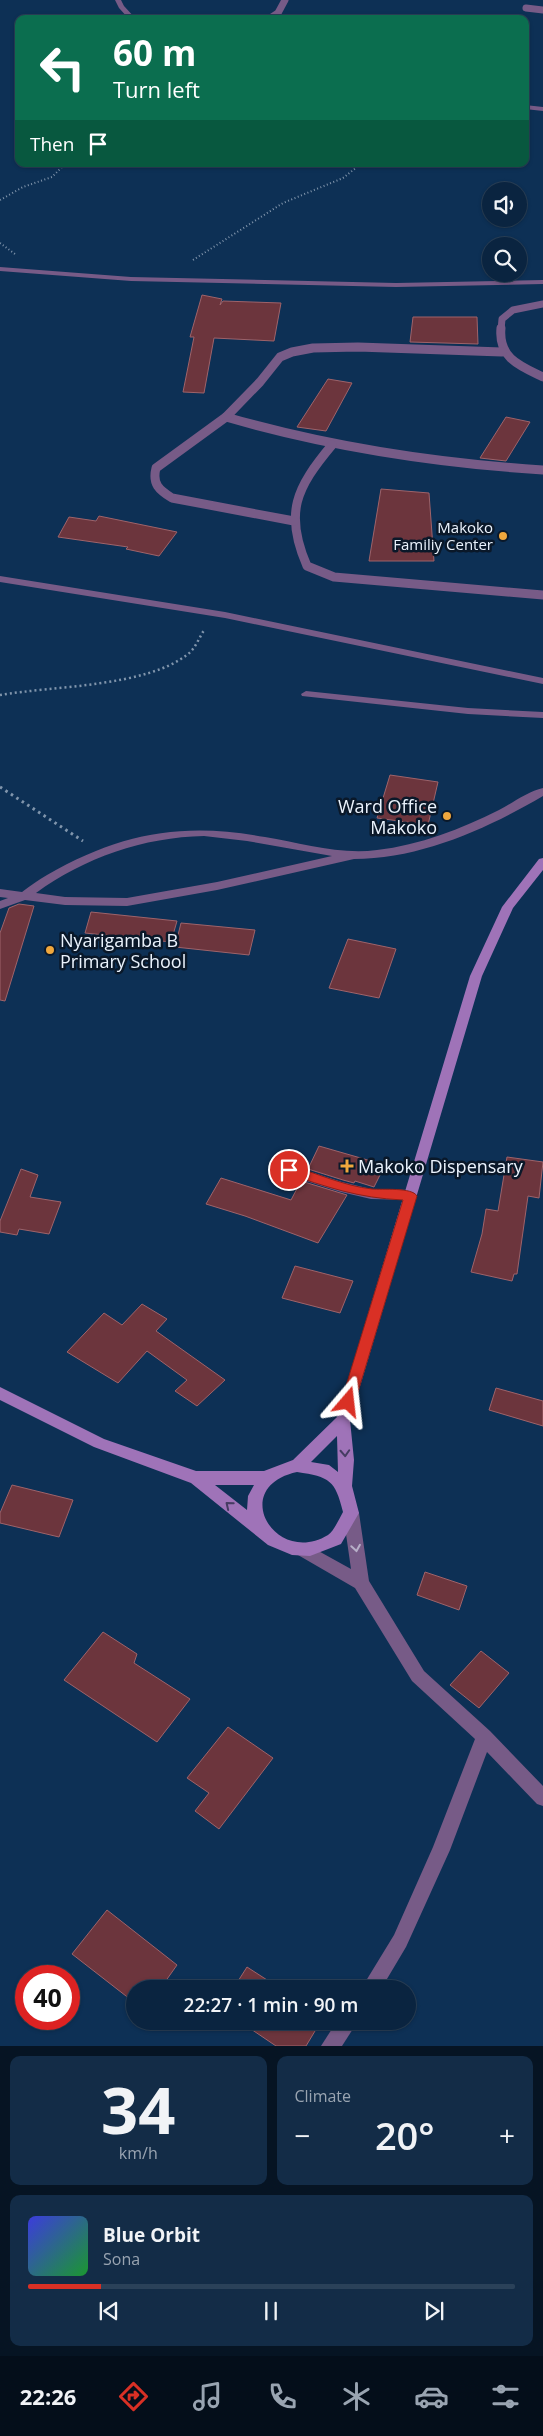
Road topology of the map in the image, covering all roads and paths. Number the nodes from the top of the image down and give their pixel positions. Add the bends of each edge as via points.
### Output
1 (108, 0) edge
2 (118, 0) edge
3 (285, 0) edge
4 (121, 7) junction
5 (526, 8) dead end
6 (543, 10) edge
7 (131, 15) edge
8 (275, 15) edge
9 (529, 107) edge
10 (543, 109) edge
11 (64, 167) edge
12 (357, 167) edge
13 (0, 200) edge
14 (193, 260) dead end
15 (0, 269) edge
16 (543, 282) edge
17 (543, 304) edge
18 (502, 352) junction
19 (543, 377) edge
20 (226, 417) junction
21 (332, 445) junction
22 (543, 470) edge
23 (294, 521) junction
24 (0, 579) edge
25 (543, 594) edge
26 (207, 626) dead end
27 (543, 681) edge
28 (306, 694) dead end
29 (0, 695) edge
30 (543, 716) edge
31 (0, 787) edge
32 (543, 791) edge
33 (101, 855) junction
34 (356, 855) junction
35 (543, 862) edge
36 (24, 895) junction
37 (0, 899) edge
38 (289, 1170) dead end
39 (410, 1196) junction
40 (0, 1393) edge
41 (342, 1420) junction
42 (297, 1466) junction
43 (196, 1478) junction
44 (267, 1478) junction
45 (344, 1486) junction
46 (350, 1513) junction
47 (262, 1531) junction
48 (304, 1550) junction
49 (361, 1583) junction
50 (484, 1737) junction
51 (543, 1798) edge
52 (376, 1980) edge
53 (342, 2030) edge
54 (330, 2046) edge

1 - 4 street
2 - 4 street
3 - 8 lane
4 - 7 street
5 - 6 lane
9 - 10 street
11 - 13 path via 52,177 23,186
12 - 14 path via 343,178 283,203
15 - 16 street via 131,279 396,285
17 - 18 lane via 513,310 502,319 499,337
18 - 19 lane
18 - 20 lane via 358,346 292,352 280,356
20 - 21 lane
20 - 23 lane via 156,468 153,478 157,490 172,498
21 - 22 lane via 435,461
21 - 23 lane via 307,478
23 - 25 lane via 298,545 307,566 334,577 384,584
24 - 27 street via 225,616
26 - 29 path via 196,646 175,664 118,679
28 - 30 street
31 - 33 path
32 - 34 street via 429,843
33 - 34 street via 151,837 214,833
33 - 36 street via 52,876
34 - 36 street via 150,900 98,903
35 - 39 street via 508,907 476,976
36 - 37 street
38 - 39 street via 371,1194
39 - 41 street
40 - 43 street via 99,1443
41 - 42 street
41 -> 45 street via 346,1460
42 - 44 street
42 - 45 street via 324,1470
43 - 44 street
47 -> 43 street
44 - 47 street via 258,1490 254,1504 255,1518
45 - 46 street
46 - 48 street via 335,1539
46 -> 49 street
47 - 48 street via 280,1546
48 - 49 street
49 - 50 street via 418,1676
50 - 51 street
50 - 52 street via 441,1850 400,1941
53 - 54 street

